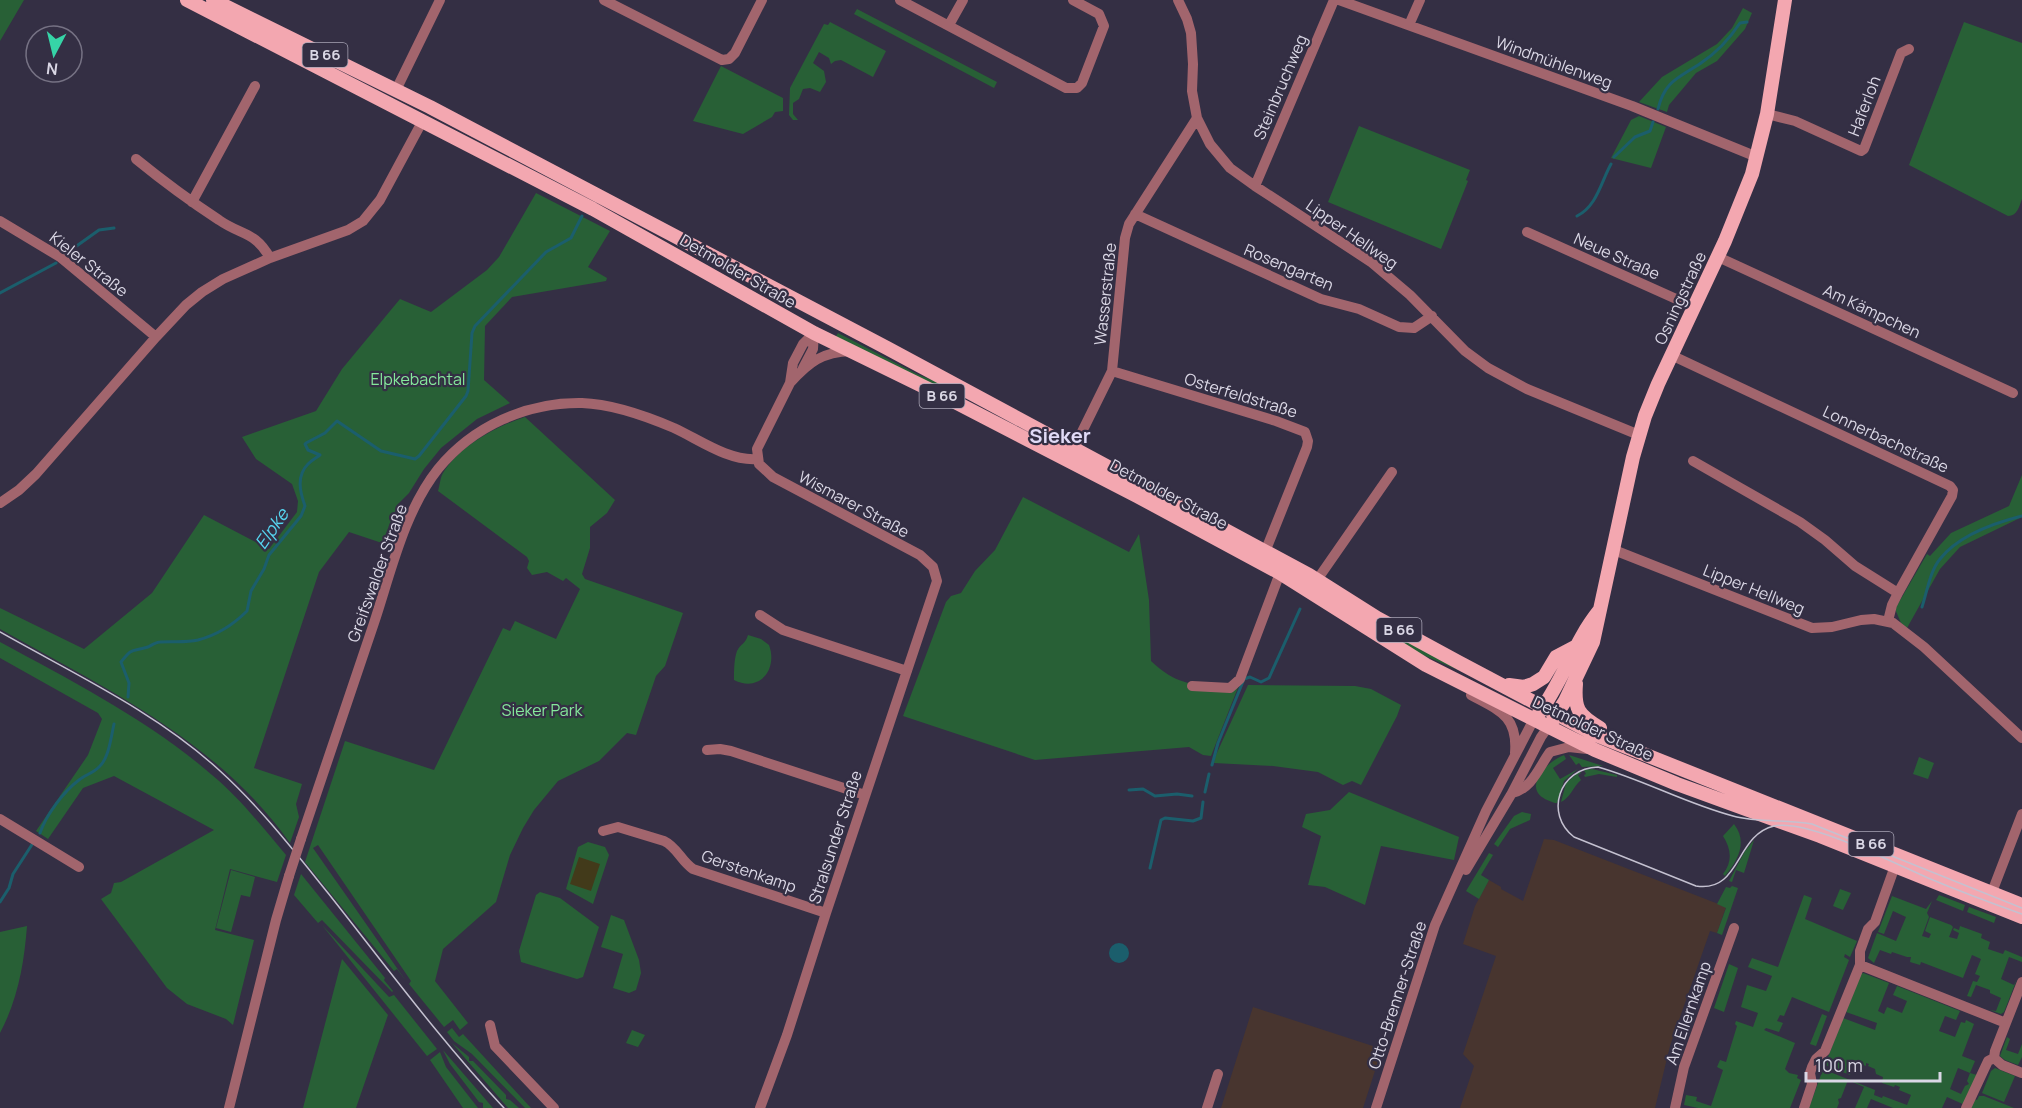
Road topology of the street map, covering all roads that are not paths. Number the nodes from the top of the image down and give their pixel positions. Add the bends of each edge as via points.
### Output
1 (187, 0) edge
2 (213, 0) edge
3 (440, 0) edge
4 (604, 0) edge
5 (762, 0) edge
6 (900, 0) edge
7 (963, 0) edge
8 (1073, 0) edge
9 (1178, 0) edge
10 (1334, 0) edge
11 (1339, 0) edge
12 (1420, 0) edge
13 (1785, 0) edge
14 (949, 25) junction
15 (1409, 25) junction
16 (1910, 49) dead end
17 (255, 86) dead end
18 (396, 90) junction
19 (388, 104) junction
20 (430, 107) junction
21 (1767, 114) junction
22 (1197, 118) junction
23 (422, 122) junction
24 (1757, 158) junction
25 (136, 159) dead end
26 (556, 183) junction
27 (1255, 186) junction
28 (192, 202) junction
29 (1135, 214) junction
30 (0, 221) edge
31 (1527, 232) dead end
32 (1718, 257) junction
33 (270, 258) junction
34 (1694, 306) junction
35 (824, 315) junction
36 (1432, 316) junction
37 (814, 333) junction
38 (156, 337) junction
39 (851, 351) junction
40 (1671, 355) junction
41 (803, 368) junction
42 (1112, 371) junction
43 (790, 383) junction
44 (2013, 393) dead end
45 (1639, 435) junction
46 (1074, 448) junction
47 (757, 459) junction
48 (1694, 461) dead end
49 (1392, 472) dead end
50 (0, 503) edge
51 (1614, 550) junction
52 (1265, 552) junction
53 (1280, 573) junction
54 (936, 575) joint
55 (1317, 580) junction
56 (1898, 593) junction
57 (1600, 609) junction
58 (760, 615) dead end
59 (1888, 621) junction
60 (1575, 647) junction
61 (1426, 665) junction
62 (907, 671) junction
63 (1576, 678) junction
64 (1493, 681) junction
65 (1192, 686) dead end
66 (1543, 707) junction
67 (1557, 714) junction
68 (1534, 719) junction
69 (1548, 727) junction
70 (2022, 738) edge
71 (707, 750) dead end
72 (1594, 750) junction
73 (1514, 756) junction
74 (1667, 765) junction
75 (1512, 793) junction
76 (865, 795) junction
77 (2022, 814) edge
78 (0, 819) edge
79 (603, 831) dead end
80 (1895, 866) junction
81 (79, 867) dead end
82 (1451, 893) junction
83 (1990, 898) junction
84 (2022, 905) edge
85 (826, 913) junction
86 (2022, 917) edge
87 (1734, 928) dead end
88 (1860, 965) junction
89 (2022, 982) edge
90 (2006, 1023) junction
91 (490, 1025) dead end
92 (1994, 1058) junction
93 (2022, 1073) edge
94 (1218, 1074) dead end
95 (230, 1108) edge
96 (554, 1108) edge
97 (760, 1108) edge
98 (1207, 1108) edge
99 (1376, 1108) edge
100 (1675, 1108) edge
101 (1804, 1108) edge
102 (1966, 1108) edge

1 - 19 main road, Detmolder Straße / B 66
2 - 18 main road, Detmolder Straße / B 66
3 - 18 street
4 - 5 street via 722,60 735,53
6 - 14 street
7 - 14 street
8 - 14 street via 1099,14 1104,26 1082,83 1072,89
9 - 22 street, Lipper Hellweg via 1191,33 1192,91
10 - 27 street, Steinbruchweg
11 - 15 street, Windmühlenweg
12 - 15 street
13 - 21 main road, Osningstraße
15 - 24 street, Windmühlenweg via 1641,110
16 - 21 street, Haferloh via 1901,53 1861,151
17 - 28 street
18 - 19 main road
18 - 20 main road, Detmolder Straße / B 66
19 - 23 main road, Detmolder Straße / B 66
20 - 23 main road
20 - 26 main road, Detmolder Straße / B 66
21 - 24 main road, Osningstraße
22 - 27 street, Lipper Hellweg via 1210,144 1230,168
22 - 29 street, Wasserstraße
23 - 26 main road, Detmolder Straße / B 66
23 - 33 street via 380,200 363,221
24 - 32 main road, Osningstraße
25 - 28 street
26 - 35 main road, Detmolder Straße / B 66
26 - 37 main road, Detmolder Straße / B 66
27 - 36 street, Lipper Hellweg via 1371,262
28 - 33 street via 229,227 254,238
29 - 36 street, Rosengarten via 1321,299 1359,309 1399,327 1414,328
29 - 42 street, Wasserstraße via 1125,238
30 - 38 street, Kieler Straße via 60,257
31 - 34 street, Neue Straße
32 - 34 main road, Osningstraße
32 - 44 street, Am Kämpchen
33 - 38 street via 202,292
34 - 40 main road, Osningstraße
35 - 37 main road
35 - 46 main road, Detmolder Straße / B 66
36 - 45 street, Lipper Hellweg via 1465,351 1508,380
37 - 39 main road, Detmolder Straße / B 66
37 - 41 street via 813,349
37 - 43 street via 793,363
38 - 50 street via 36,474
39 - 41 street via 830,353
39 - 53 main road, Detmolder Straße / B 66 via 1069,459
40 - 45 main road, Osningstraße
40 - 56 street, Lonnerbachstraße via 1950,486 1952,496
41 - 43 street
42 - 46 street, Wasserstraße
42 - 52 street, Osterfeldstraße via 1305,432 1307,447
43 - 47 street via 760,444
45 - 51 main road, Osningstraße
46 - 52 main road, Detmolder Straße / B 66
47 - 54 street, Wismarer Straße via 773,477 920,555
47 - 95 street, Greifswalder Straße, bridge via 738,459 637,415 580,403 531,408 487,427 459,447 430,479 406,530 289,876
48 - 56 street via 1800,522 1855,566
49 - 55 street
51 - 57 main road, Osningstraße
51 - 59 street, Lipper Hellweg via 1812,628 1861,620
52 - 55 main road, Detmolder Straße / B 66
53 - 61 main road, Detmolder Straße / B 66
53 - 65 street via 1240,680 1230,688
54 - 62 street, Stralsunder Straße via 935,589
55 - 64 main road, Detmolder Straße / B 66 via 1377,618
56 - 59 street, Lonnerbachstraße
57 - 60 main road, Osningstraße
57 - 63 main road, Osningstraße via 1593,642
58 - 62 street via 783,630
59 - 70 street via 1914,638
60 - 64 main road via 1556,657 1544,676 1533,684 1514,687
60 - 66 main road, Osningstraße
61 - 68 main road, Detmolder Straße / B 66
61 - 73 street via 1508,718
62 - 76 street, Stralsunder Straße
63 - 67 main road, Osningstraße
63 - 74 main road via 1575,704 1582,716 1655,753
64 - 66 main road, Detmolder Straße / B 66
66 - 67 main road, Detmolder Straße / B 66
66 - 68 main road, Osningstraße
67 - 69 main road, Osningstraße
67 - 74 main road, Detmolder Straße / B 66
68 - 69 main road, Detmolder Straße / B 66
68 - 73 street, Otto-Brenner-Straße
69 - 72 main road, Detmolder Straße / B 66
69 - 75 street, Otto-Brenner-Straße
71 - 76 street via 731,751
72 - 75 street, B 66 via 1569,747 1550,752 1526,788
72 - 80 main road, Detmolder Straße / B 66
73 - 82 street, Otto-Brenner-Straße
74 - 83 main road, Detmolder Straße / B 66
75 - 82 street, Otto-Brenner-Straße
76 - 85 street, Stralsunder Straße
77 - 83 street
78 - 81 street
79 - 85 street, Gerstenkamp via 618,827 664,841 693,869
80 - 83 main road, Detmolder Straße / B 66
80 - 88 street via 1860,951
82 - 99 street, Otto-Brenner-Straße via 1428,943
83 - 84 main road, Detmolder Straße / B 66
83 - 86 main road, Detmolder Straße / B 66
85 - 97 street, Stralsunder Straße
87 - 100 street, Am Ellernkamp via 1684,1067
88 - 90 street
88 - 101 street via 1825,1051 1812,1067 1812,1084
89 - 90 street
90 - 92 street
91 - 96 street via 495,1046
92 - 93 street
92 - 102 street via 1988,1061
94 - 98 street

